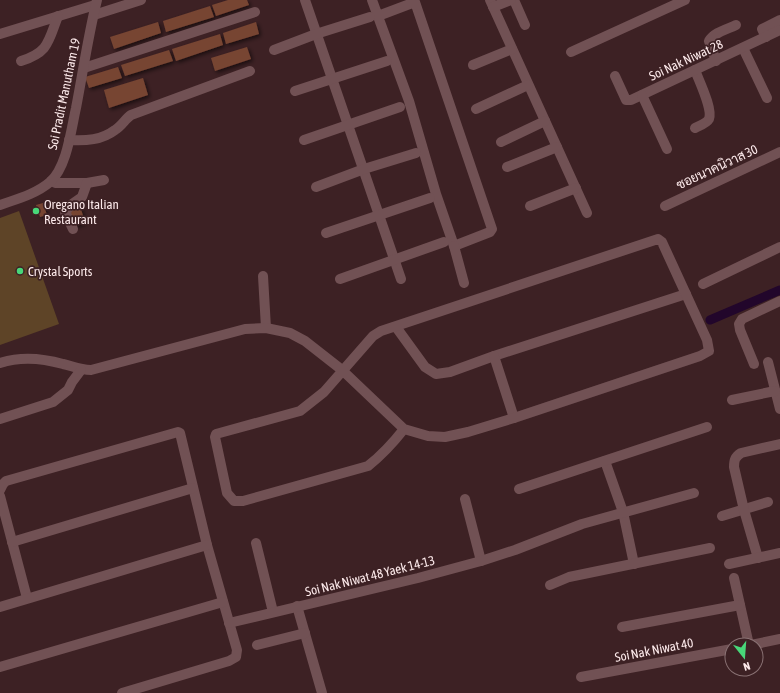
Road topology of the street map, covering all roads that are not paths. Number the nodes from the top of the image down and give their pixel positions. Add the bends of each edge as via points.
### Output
1 (140, 0) edge
2 (305, 0) edge
3 (372, 0) edge
4 (511, 0) edge
5 (514, 0) edge
6 (685, 0) edge
7 (491, 3) edge
8 (95, 7) edge
9 (255, 12) dead end
10 (58, 16) junction
11 (374, 16) junction
12 (780, 20) edge
13 (525, 24) dead end
14 (736, 25) dead end
15 (780, 30) edge
16 (0, 34) edge
17 (316, 34) junction
18 (766, 37) junction
19 (743, 48) junction
20 (512, 49) junction
21 (274, 50) dead end
22 (571, 52) dead end
23 (716, 60) junction
24 (21, 61) dead end
25 (387, 61) dead end
26 (473, 65) dead end
27 (84, 68) junction
28 (695, 70) junction
29 (250, 71) dead end
30 (615, 76) dead end
31 (332, 78) junction
32 (528, 85) junction
33 (295, 91) dead end
34 (642, 95) junction
35 (767, 98) dead end
36 (400, 107) dead end
37 (476, 109) dead end
38 (545, 121) junction
39 (348, 124) junction
40 (695, 128) dead end
41 (69, 140) junction
42 (304, 140) dead end
43 (501, 142) dead end
44 (557, 147) junction
45 (667, 149) dead end
46 (780, 152) edge
47 (416, 153) dead end
48 (507, 168) dead end
49 (364, 169) junction
50 (104, 180) dead end
51 (51, 181) junction
52 (88, 184) junction
53 (316, 187) dead end
54 (576, 188) junction
55 (430, 198) dead end
56 (0, 205) edge
57 (530, 206) dead end
58 (665, 206) dead end
59 (587, 213) dead end
60 (380, 215) junction
61 (73, 229) dead end
62 (326, 233) dead end
63 (444, 242) dead end
64 (454, 246) junction
65 (780, 246) edge
66 (395, 260) junction
67 (263, 276) dead end
68 (401, 279) dead end
69 (340, 280) dead end
70 (464, 283) dead end
71 (703, 284) dead end
72 (686, 294) junction
73 (780, 302) edge
74 (396, 327) junction
75 (266, 328) junction
76 (494, 356) junction
77 (0, 362) edge
78 (768, 362) dead end
79 (754, 364) dead end
80 (80, 370) junction
81 (342, 370) junction
82 (776, 391) junction
83 (732, 400) dead end
84 (780, 409) edge
85 (514, 418) junction
86 (0, 419) edge
87 (707, 427) dead end
88 (404, 429) junction
89 (780, 444) edge
90 (605, 461) junction
91 (193, 488) junction
92 (519, 489) dead end
93 (0, 490) edge
94 (694, 493) dead end
95 (0, 496) edge
96 (465, 499) dead end
97 (768, 502) dead end
98 (744, 510) junction
99 (623, 512) junction
100 (722, 516) dead end
101 (12, 542) junction
102 (256, 543) dead end
103 (207, 545) junction
104 (710, 548) dead end
105 (780, 554) edge
106 (758, 558) junction
107 (480, 561) junction
108 (634, 564) junction
109 (729, 564) dead end
110 (734, 578) dead end
111 (550, 585) dead end
112 (27, 598) junction
113 (223, 602) junction
114 (740, 605) junction
115 (297, 606) junction
116 (0, 607) edge
117 (273, 612) junction
118 (229, 623) junction
119 (622, 627) dead end
120 (305, 633) junction
121 (748, 637) edge
122 (780, 639) edge
123 (764, 642) edge
124 (258, 645) dead end
125 (724, 650) edge
126 (0, 667) edge
127 (581, 677) dead end
128 (122, 693) edge
129 (322, 693) edge

1 - 8 street
2 - 17 street
3 - 11 street
4 - 7 street
5 - 13 street
6 - 22 street
7 - 20 street
8 - 10 street
8 - 27 street, Soi Pradit Manutham 19
9 - 27 street
10 - 16 street
10 - 24 street via 46,46 40,53
11 - 17 street
11 - 64 street via 409,101
11 - 64 street via 415,2 492,229
12 - 18 street via 762,28
14 - 23 street via 711,38
15 - 18 street, Soi Nak Niwat 28
17 - 21 street
17 - 31 street
18 - 19 street, Soi Nak Niwat 28
19 - 23 street, Soi Nak Niwat 28
19 - 35 street
20 - 26 street
20 - 32 street
23 - 28 street, Soi Nak Niwat 28
25 - 31 street
27 - 41 street, Soi Pradit Manutham 19
28 - 34 street, Soi Nak Niwat 28
28 - 40 street via 708,104 709,118
29 - 41 street via 131,115 115,131 103,137 86,141
30 - 34 street, Soi Nak Niwat 28 via 626,100
31 - 33 street
31 - 39 street
32 - 37 street
32 - 38 street
34 - 45 street
36 - 39 street
38 - 43 street
38 - 44 street
39 - 42 street
39 - 49 street
41 - 51 street, Soi Pradit Manutham 19 via 61,167
44 - 48 street
44 - 54 street
46 - 58 street, ซอยนาคนิวาส 30
47 - 49 street
49 - 53 street
49 - 60 street
50 - 52 street
51 - 52 street
51 - 56 street, Soi Pradit Manutham 19 via 30,194
52 - 61 street via 82,197 64,212
54 - 57 street
54 - 59 street
55 - 60 street
60 - 62 street
60 - 66 street
63 - 66 street
64 - 70 street
65 - 71 street
66 - 68 street
66 - 69 street
67 - 75 street
72 - 74 street via 661,239 658,239
72 - 76 street
72 - 85 street via 707,340 709,351
73 - 79 street via 742,319 739,324
74 - 76 street via 424,367 436,374 450,372
74 - 81 street via 373,336
75 - 80 street via 245,330 100,368
75 - 81 street via 290,333 305,341
76 - 85 street
77 - 80 street via 28,358 63,364
78 - 82 street
80 - 86 street via 68,390 53,402
81 - 88 street
81 - 88 street via 324,392 300,411 215,434 228,493 234,501 243,501 368,466 393,444
82 - 83 street
82 - 84 street
85 - 88 street via 445,437 428,436
87 - 90 street
89 - 98 street via 741,453 736,457 734,467
90 - 92 street
90 - 99 street
91 - 93 street via 178,432 6,481
91 - 101 street
91 - 103 street
94 - 99 street, Soi Nak Niwat 48 Yaek 14-13
95 - 101 street
96 - 107 street
97 - 98 street
98 - 100 street
98 - 106 street
99 - 107 street, Soi Nak Niwat 48 Yaek 14-13
99 - 108 street
101 - 112 street
102 - 117 street
103 - 112 street
103 - 113 street
104 - 108 street
105 - 106 street
106 - 109 street
107 - 115 street, Soi Nak Niwat 48 Yaek 14-13
108 - 111 street via 570,577
110 - 114 street
112 - 116 street
113 - 118 street
113 - 126 street
114 - 119 street
114 - 121 street
115 - 117 street, Soi Nak Niwat 48 Yaek 14-13
115 - 120 street
117 - 118 street, Soi Nak Niwat 48 Yaek 14-13
118 - 128 street via 237,650 236,657
120 - 124 street
120 - 129 street
122 - 123 street
125 - 127 street, Soi Nak Niwat 40

